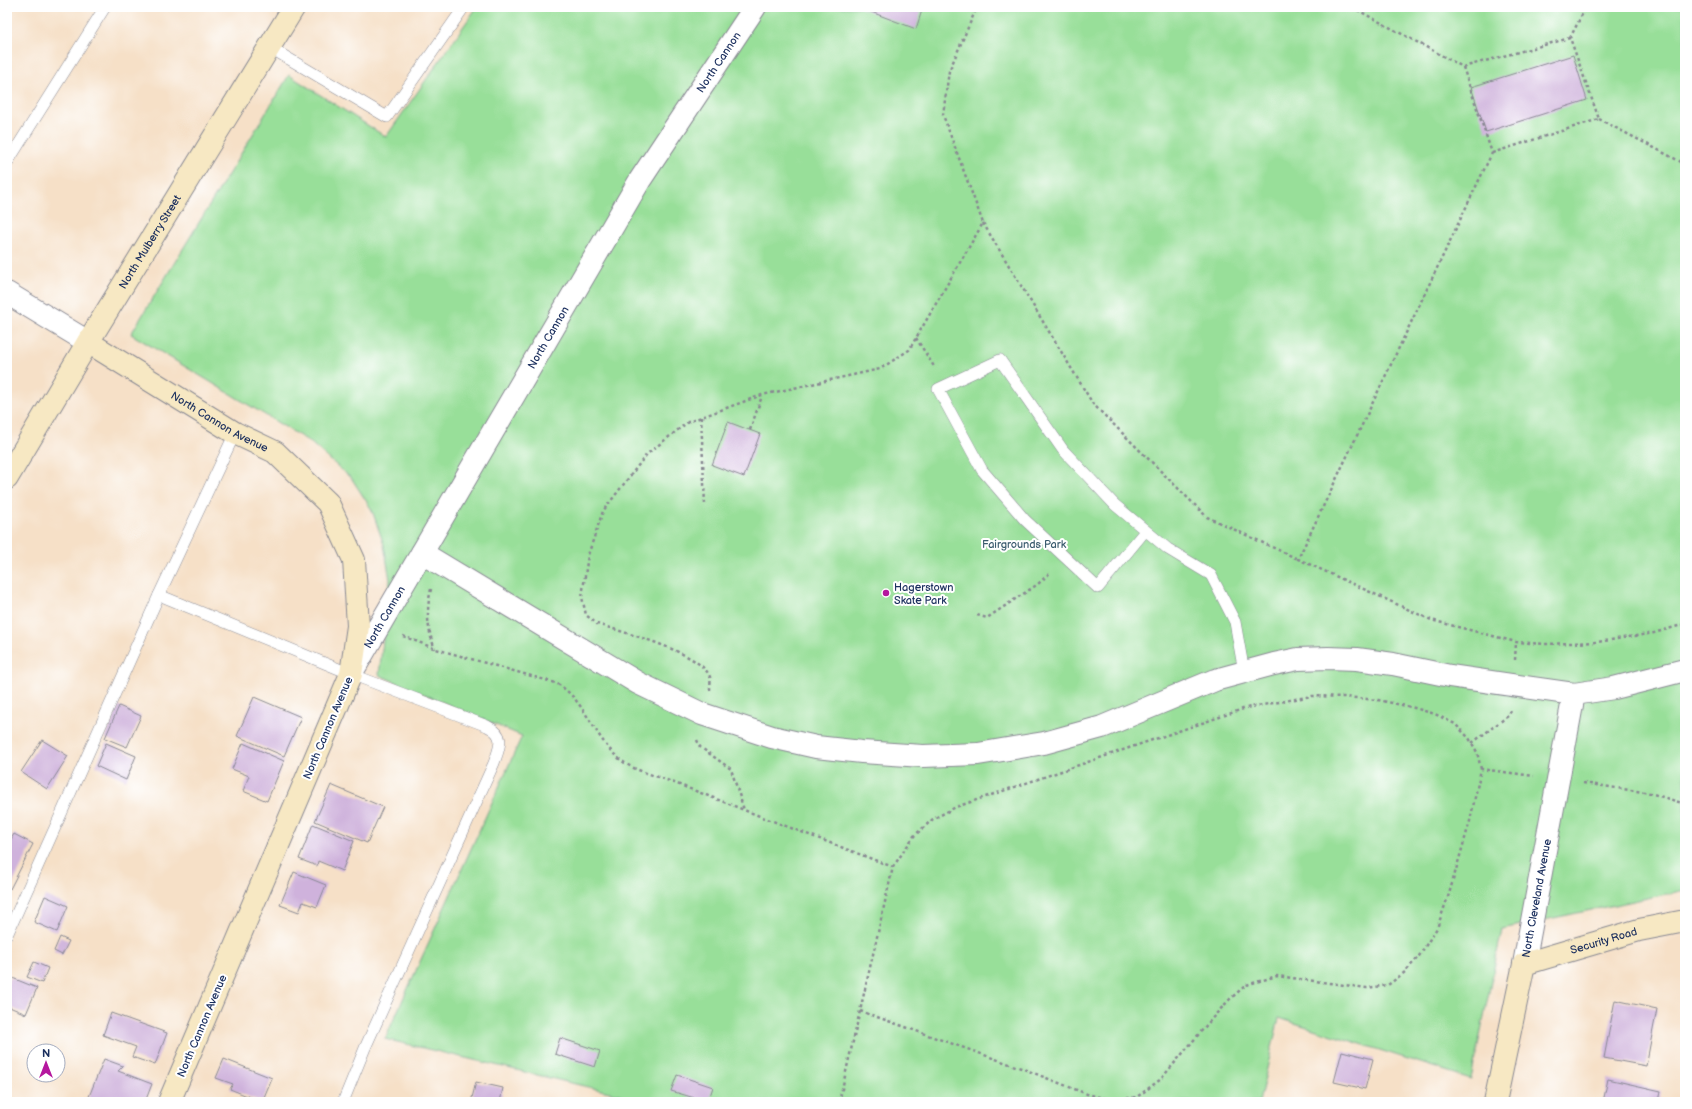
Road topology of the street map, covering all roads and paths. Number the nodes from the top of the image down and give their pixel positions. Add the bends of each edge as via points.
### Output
1 (105, 7) edge
2 (294, 7) edge
3 (464, 7) edge
4 (755, 7) edge
5 (977, 7) edge
6 (1352, 7) edge
7 (1586, 7) edge
8 (1570, 38) junction
9 (270, 47) junction
10 (1463, 67) junction
11 (1600, 118) junction
12 (1492, 153) junction
13 (7, 163) edge
14 (1685, 164) edge
15 (983, 223) junction
16 (7, 293) edge
17 (916, 338) junction
18 (88, 342) junction
19 (947, 385) junction
20 (762, 395) junction
21 (701, 417) junction
22 (750, 430) dead end
23 (235, 432) junction
24 (7, 478) edge
25 (705, 505) dead end
26 (1146, 531) junction
27 (430, 557) junction
28 (1065, 557) junction
29 (1298, 559) junction
30 (159, 595) junction
31 (977, 615) dead end
32 (1685, 624) edge
33 (400, 635) dead end
34 (436, 649) junction
35 (1685, 670) edge
36 (1244, 672) junction
37 (351, 674) junction
38 (1574, 694) junction
39 (702, 714) junction
40 (1481, 768) junction
41 (1557, 780) junction
42 (1685, 804) edge
43 (744, 810) junction
44 (893, 867) junction
45 (1685, 921) edge
46 (7, 935) edge
47 (1524, 964) junction
48 (860, 1012) junction
49 (169, 1102) edge
50 (343, 1102) edge
51 (839, 1102) edge
52 (1495, 1102) edge

1 - 13 lane
2 - 9 street, North Mulberry Street
3 - 9 lane via 388,117
4 - 27 street, North Cannon via 640,180
5 - 15 path via 949,71 943,115
6 - 10 path
7 - 8 path
8 - 10 path
8 - 11 path
9 - 18 street, North Mulberry Street
10 - 12 path
11 - 12 path
11 - 14 path
12 - 29 path
15 - 17 path
15 - 29 path via 1093,404 1207,517
16 - 18 street
17 - 19 path
17 - 20 path via 909,350 880,369
18 - 23 street, North Cannon Avenue
18 - 24 street, North Mulberry Street
19 - 26 lane via 1000,360 1063,450 1115,505
19 - 28 lane via 938,389 982,470 1025,520
20 - 21 path
20 - 22 path
21 - 25 path
21 - 39 path via 688,422 646,454 603,511 588,555 582,597 586,615 597,624 681,652 698,663 710,677 710,692
23 - 30 lane
23 - 37 street, North Cannon Avenue via 275,452 328,503 354,560 358,626
26 - 28 lane via 1098,588
26 - 36 lane via 1211,575 1235,622
27 - 34 path via 428,620
27 - 37 street, North Cannon
27 - 39 street via 638,683
28 - 31 path via 1038,584 987,618
29 - 32 path via 1432,620 1516,642 1598,642 1654,633
30 - 37 lane
30 - 46 lane
33 - 34 path
34 - 43 path via 566,688 608,748 622,761
35 - 38 street via 1614,688
36 - 38 street via 1298,659 1357,659
36 - 39 street via 1215,680 1102,727 1044,743 978,754 923,756 816,746 772,737
37 - 49 street, North Cannon Avenue
37 - 50 lane via 496,730 500,737 500,746
38 - 41 street, North Cleveland Avenue
39 - 43 path via 696,736 700,747 730,770
40 - 41 path
40 - 44 path via 1477,752 1469,738 1454,724 1435,714 1378,700 1312,696 1246,708 956,807 933,819 914,836
40 - 48 path via 1470,821 1437,928 1405,972 1388,985 1367,988 1277,976 1246,985 1215,1015 1161,1079 1137,1097 1112,1100 1087,1094 1021,1068
41 - 42 path via 1650,793
41 - 47 street, North Cleveland Avenue
43 - 44 path
44 - 48 path
45 - 47 street, Security Road via 1639,930
47 - 52 street, North Cleveland Avenue
48 - 51 path

